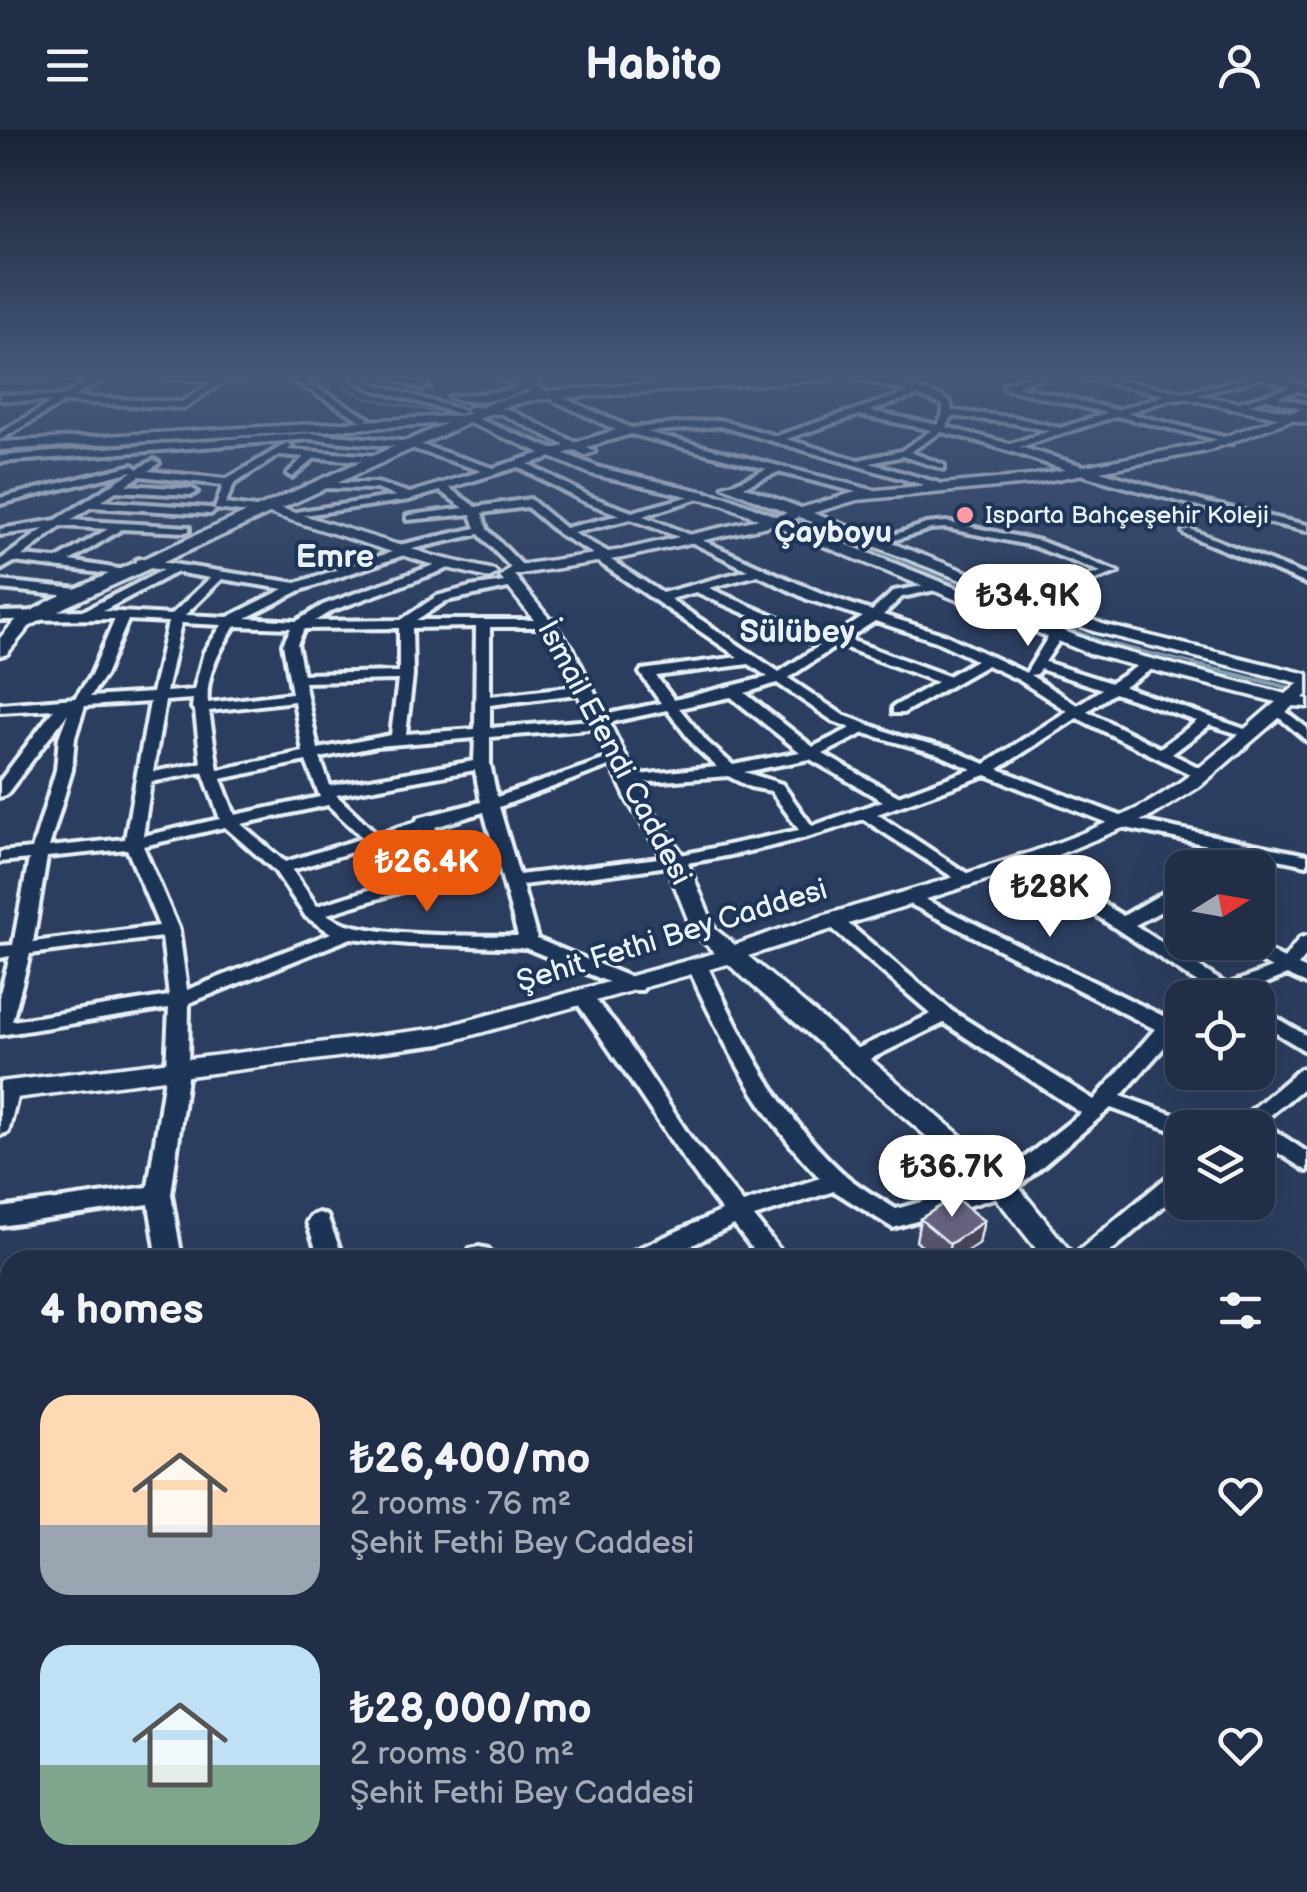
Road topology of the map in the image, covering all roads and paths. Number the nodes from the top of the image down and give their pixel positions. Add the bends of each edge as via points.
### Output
1 (57, 457) edge
2 (181, 457) edge
3 (269, 457) edge
4 (310, 457) edge
5 (357, 457) edge
6 (384, 457) edge
7 (451, 457) edge
8 (536, 457) edge
9 (564, 457) edge
10 (604, 457) edge
11 (735, 457) edge
12 (844, 457) edge
13 (883, 457) edge
14 (915, 457) edge
15 (1040, 457) edge
16 (1149, 457) edge
17 (380, 459) junction
18 (159, 461) junction
19 (0, 462) edge
20 (860, 462) junction
21 (521, 464) junction
22 (940, 467) dead end
23 (778, 468) junction
24 (492, 471) junction
25 (1080, 471) junction
26 (138, 473) junction
27 (292, 474) dead end
28 (229, 482) junction
29 (319, 485) junction
30 (440, 486) junction
31 (734, 487) junction
32 (113, 488) junction
33 (945, 488) junction
34 (192, 492) dead end
35 (701, 494) junction
36 (876, 494) junction
37 (409, 496) junction
38 (540, 498) dead end
39 (390, 500) junction
40 (0, 501) edge
41 (88, 504) junction
42 (531, 508) junction
43 (553, 508) dead end
44 (215, 509) junction
45 (263, 509) junction
46 (1219, 510) junction
47 (476, 512) junction
48 (301, 514) junction
49 (634, 515) junction
50 (789, 516) junction
51 (411, 518) junction
52 (58, 523) junction
53 (120, 526) junction
54 (1307, 528) edge
55 (482, 530) junction
56 (0, 532) edge
57 (563, 532) junction
58 (188, 535) junction
59 (691, 538) junction
60 (435, 539) junction
61 (881, 542) junction
62 (398, 550) junction
63 (605, 557) junction
64 (6, 562) edge
65 (59, 563) junction
66 (140, 564) junction
67 (448, 564) junction
68 (172, 570) junction
69 (760, 571) junction
70 (121, 572) junction
71 (508, 574) junction
72 (220, 575) junction
73 (318, 579) junction
74 (1307, 580) edge
75 (0, 585) edge
76 (936, 586) junction
77 (297, 587) junction
78 (696, 587) junction
79 (80, 593) junction
80 (352, 598) junction
81 (658, 598) junction
82 (1027, 600) junction
83 (87, 614) junction
84 (36, 615) junction
85 (0, 616) edge
86 (874, 616) junction
87 (176, 617) junction
88 (122, 618) junction
89 (231, 622) junction
90 (549, 623) junction
91 (405, 624) junction
92 (299, 625) junction
93 (484, 626) junction
94 (1056, 635) junction
95 (831, 643) junction
96 (0, 650) edge
97 (754, 658) junction
98 (987, 659) junction
99 (1039, 664) junction
100 (1147, 666) junction
101 (406, 676) junction
102 (298, 678) junction
103 (779, 678) junction
104 (1024, 678) junction
105 (949, 681) junction
106 (1110, 688) junction
107 (585, 689) junction
108 (734, 692) junction
109 (299, 696) junction
110 (1298, 696) edge
111 (158, 698) junction
112 (200, 701) junction
113 (485, 701) junction
114 (79, 703) junction
115 (673, 707) junction
116 (0, 708) edge
117 (898, 710) dead end
118 (1076, 710) junction
119 (1209, 719) junction
120 (600, 722) junction
121 (864, 727) junction
122 (481, 734) junction
123 (1252, 734) junction
124 (1307, 736) edge
125 (398, 740) junction
126 (812, 754) junction
127 (1161, 754) junction
128 (312, 757) junction
129 (482, 764) junction
130 (988, 769) junction
131 (728, 770) junction
132 (210, 771) junction
133 (622, 771) junction
134 (1202, 774) junction
135 (146, 778) junction
136 (0, 792) edge
137 (328, 795) junction
138 (893, 800) junction
139 (490, 805) junction
140 (863, 812) junction
141 (424, 822) junction
142 (1122, 822) junction
143 (230, 823) junction
144 (809, 834) junction
145 (373, 839) junction
146 (133, 843) junction
147 (1217, 844) junction
148 (1214, 850) edge
149 (39, 853) junction
150 (0, 857) edge
151 (1025, 860) junction
152 (1307, 860) edge
153 (676, 861) junction
154 (282, 868) junction
155 (965, 880) junction
156 (512, 881) junction
157 (910, 897) junction
158 (1165, 901) edge
159 (1161, 904) junction
160 (1165, 906) edge
161 (312, 913) junction
162 (834, 920) junction
163 (1124, 923) junction
164 (170, 930) junction
165 (349, 932) junction
166 (529, 942) junction
167 (1307, 942) edge
168 (22, 949) junction
169 (0, 952) edge
170 (730, 954) junction
171 (1269, 960) edge
172 (698, 967) junction
173 (1286, 969) junction
174 (1307, 978) edge
175 (1203, 980) edge
176 (1261, 980) edge
177 (636, 986) junction
178 (178, 1000) junction
179 (584, 1000) junction
180 (945, 1015) junction
181 (1165, 1017) edge
182 (1275, 1024) edge
183 (0, 1029) edge
184 (1165, 1034) edge
185 (1307, 1045) edge
186 (855, 1058) junction
187 (177, 1070) junction
188 (1307, 1074) edge
189 (4, 1090) edge
190 (1102, 1106) junction
191 (1268, 1110) edge
192 (1165, 1122) edge
193 (0, 1127) edge
194 (1275, 1142) edge
195 (1307, 1163) edge
196 (838, 1181) junction
197 (1003, 1187) junction
198 (1165, 1192) edge
199 (160, 1194) junction
200 (739, 1213) junction
201 (0, 1218) edge
202 (319, 1222) dead end
203 (168, 1250) edge
204 (329, 1250) edge
205 (659, 1250) edge
206 (768, 1250) edge
207 (1054, 1250) edge
208 (1097, 1250) edge

1 - 19 street
2 - 18 street
3 - 28 street
4 - 27 street
5 - 17 street
6 - 17 main road
7 - 24 street
8 - 21 street
9 - 35 street via 602,473
10 - 31 street
11 - 23 street
12 - 20 street
13 - 20 street
14 - 22 street
15 - 25 street
16 - 25 street
17 - 29 main road
18 - 19 street
18 - 26 street
18 - 40 street
20 - 33 street
21 - 24 street
21 - 49 street via 565,496
23 - 31 street
23 - 36 street
24 - 30 street
25 - 33 street
25 - 46 street
26 - 28 street
26 - 32 street
28 - 44 street
29 - 37 street via 377,486
29 - 45 main road
30 - 37 street
30 - 47 street
31 - 50 street
32 - 34 street
32 - 41 street
33 - 36 street
35 - 49 street
35 - 50 street
36 - 50 street
37 - 39 street
38 - 42 street via 526,501
39 - 48 street
39 - 51 street
41 - 44 street
41 - 52 street
42 - 43 street
42 - 47 street
42 - 57 street
44 - 45 street
44 - 58 street via 186,522
45 - 48 street
45 - 58 main road
46 - 54 street
46 - 74 street via 1188,532
47 - 51 street
47 - 55 street
48 - 62 street
49 - 57 street
49 - 59 street
50 - 59 street
50 - 61 street
50 - 76 street
51 - 60 street
52 - 53 street
52 - 56 street
52 - 64 street
53 - 58 street
53 - 65 street
55 - 60 street
55 - 71 street
57 - 63 street
58 - 66 main road
59 - 63 street
59 - 69 street
60 - 62 street
61 - 82 street
61 - 82 street via 946,525 1036,543 1112,572
62 - 67 street
62 - 73 street
63 - 71 street
63 - 81 street
64 - 65 street
65 - 70 street
66 - 68 street
66 - 70 main road
67 - 71 street
67 - 80 street
68 - 72 street
68 - 83 street
69 - 78 street
69 - 86 street
70 - 79 main road
71 - 90 street, İsmail Efendi Caddesi
71 - 91 street via 419,608
72 - 77 street
72 - 87 street
73 - 77 street
73 - 80 street
75 - 79 street
76 - 86 street via 898,594
76 - 94 street
77 - 89 street
78 - 81 street
78 - 95 street
79 - 84 main road
80 - 92 street
81 - 97 street
82 - 110 street
83 - 84 street
83 - 88 street
84 - 85 street
84 - 96 main road
86 - 95 street
86 - 98 street
87 - 88 street
87 - 89 street
87 - 111 street
88 - 114 street
89 - 92 street
89 - 112 street via 210,652
90 - 93 street
90 - 107 street, İsmail Efendi Caddesi
91 - 92 street
91 - 93 street
91 - 101 street
92 - 102 street via 290,644
93 - 113 street
94 - 99 street
94 - 100 street
95 - 103 street
95 - 105 street
97 - 103 street
97 - 115 street via 647,673
98 - 104 street
98 - 105 street
99 - 104 street
99 - 106 street
100 - 106 street
100 - 110 street
101 - 102 street
101 - 125 street
102 - 109 street
103 - 108 street
103 - 121 street via 812,704
104 - 118 street
105 - 117 street
106 - 118 street
106 - 119 street
107 - 113 street
107 - 120 street, İsmail Efendi Caddesi
108 - 115 street
108 - 126 street
109 - 112 street
109 - 128 street
110 - 123 street, Şehit Fethi Bey Caddesi
110 - 124 street
111 - 112 street
111 - 114 street
111 - 135 street
112 - 132 street
113 - 122 street
114 - 116 street
114 - 136 street via 60,711
114 - 149 street
115 - 120 street
115 - 131 street
118 - 127 street
118 - 130 street
119 - 123 street
119 - 127 street
120 - 122 street
120 - 133 street, İsmail Efendi Caddesi
121 - 126 street
121 - 130 street
122 - 125 street
122 - 129 street
123 - 134 street, Şehit Fethi Bey Caddesi
125 - 128 street
126 - 131 street
126 - 138 street
127 - 134 street
128 - 132 street
128 - 137 street
129 - 137 street
129 - 139 street
130 - 138 street
130 - 142 street
131 - 133 street
131 - 144 street via 776,787
132 - 135 street
132 - 143 street
133 - 139 street
133 - 153 street, İsmail Efendi Caddesi
134 - 142 street, Şehit Fethi Bey Caddesi
135 - 146 street
137 - 143 street
137 - 145 street
138 - 140 street
139 - 141 street
139 - 156 street
140 - 144 street
140 - 155 street
141 - 145 street
141 - 161 street via 450,871
142 - 147 street
142 - 151 street, Şehit Fethi Bey Caddesi
143 - 146 street
143 - 154 street
144 - 153 street
145 - 154 street
146 - 149 street
146 - 164 street
147 - 148 street
147 - 152 street
149 - 150 street
149 - 168 street
151 - 155 street, Şehit Fethi Bey Caddesi
151 - 163 street
153 - 156 street
153 - 170 street, İsmail Efendi Caddesi via 701,925
154 - 161 street
155 - 157 street, Şehit Fethi Bey Caddesi
156 - 166 street
157 - 162 street, Şehit Fethi Bey Caddesi
157 - 181 street
158 - 159 street
159 - 160 street
159 - 163 street
161 - 165 street
162 - 170 street, Şehit Fethi Bey Caddesi
162 - 180 street
163 - 175 street
164 - 168 street
164 - 178 street
165 - 166 street
165 - 178 street
166 - 177 street
167 - 173 street
168 - 169 street
168 - 183 street
170 - 172 street, Şehit Fethi Bey Caddesi
170 - 186 street, İsmail Efendi Caddesi
171 - 173 street
172 - 177 street, Şehit Fethi Bey Caddesi
172 - 196 street via 786,1123
173 - 174 street
173 - 176 street
177 - 179 street, Şehit Fethi Bey Caddesi
178 - 183 street
178 - 187 street
179 - 187 street, Şehit Fethi Bey Caddesi via 440,1036
179 - 200 street
180 - 186 street
180 - 190 street
182 - 185 street
184 - 190 street
186 - 197 street, İsmail Efendi Caddesi
187 - 189 street, Şehit Fethi Bey Caddesi
187 - 199 street
188 - 191 street
189 - 193 street
190 - 192 street
190 - 197 street
194 - 195 street
196 - 197 street via 893,1219
196 - 200 street
197 - 207 street, İsmail Efendi Caddesi
198 - 208 street
199 - 201 street
199 - 203 street
200 - 205 street
200 - 206 street
202 - 204 street

